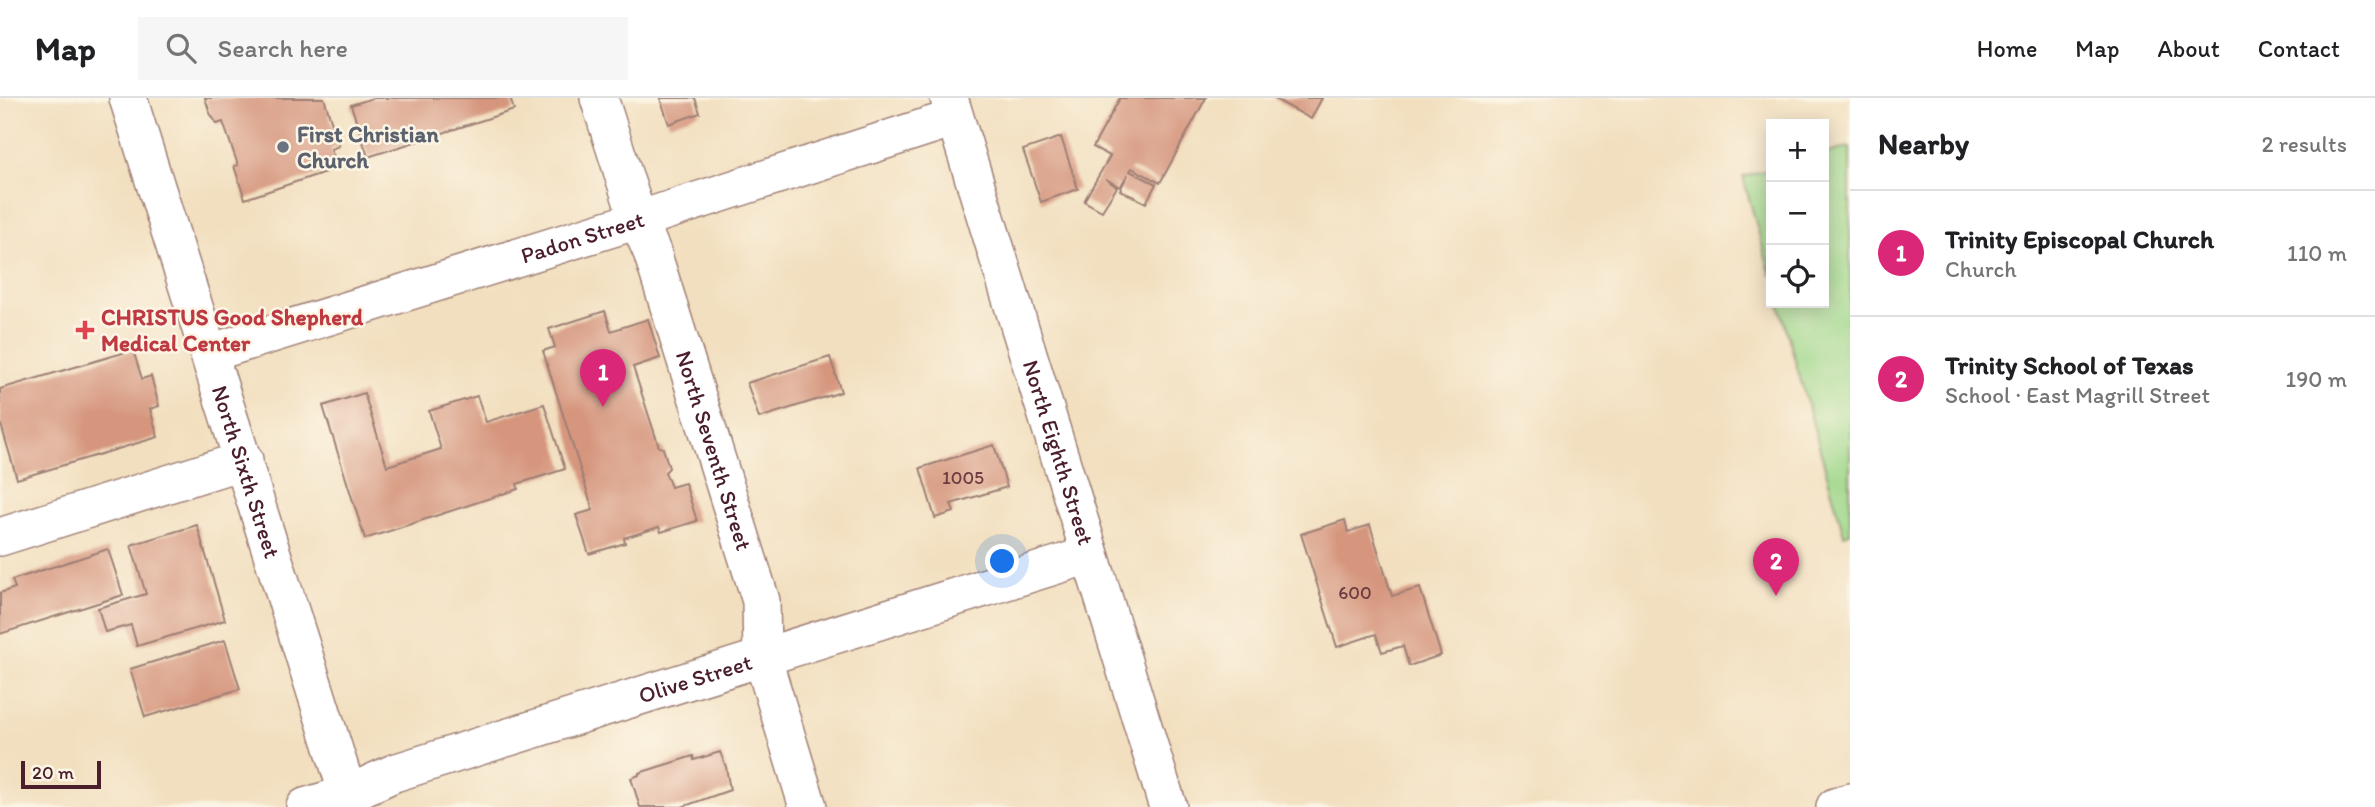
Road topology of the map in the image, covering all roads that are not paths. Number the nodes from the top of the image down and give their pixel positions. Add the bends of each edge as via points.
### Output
1 (128, 98) edge
2 (599, 98) edge
3 (952, 108) edge
4 (638, 220) junction
5 (210, 353) junction
6 (244, 460) junction
7 (0, 537) edge
8 (1089, 555) junction
9 (762, 656) junction
10 (350, 800) edge
11 (1850, 802) edge
12 (305, 807) edge
13 (808, 807) edge
14 (1168, 807) edge
15 (1835, 807) edge

1 - 5 street, North Sixth Street
2 - 4 street, North Seventh Street
3 - 4 street, Padon Street
3 - 8 street, North Eighth Street
4 - 5 street, Padon Street
4 - 9 street, North Seventh Street via 761,601
5 - 6 street, North Sixth Street
6 - 7 street
6 - 10 street, North Sixth Street
8 - 9 street, Olive Street
8 - 14 street, North Eighth Street
9 - 10 street, Olive Street via 394,773
9 - 13 street, North Seventh Street
10 - 12 street, Olive Street
11 - 15 street

